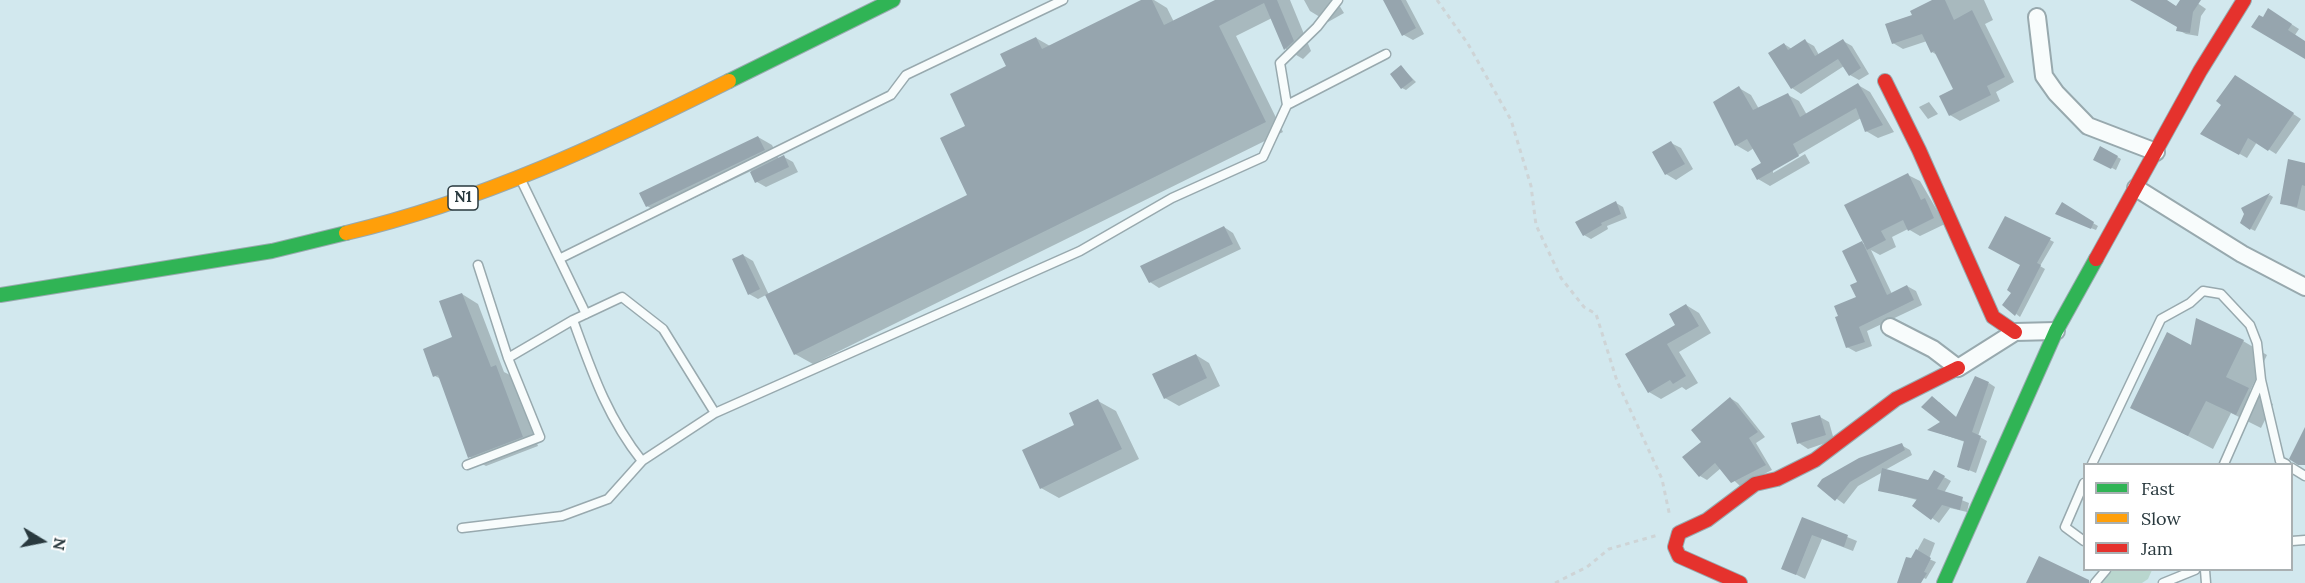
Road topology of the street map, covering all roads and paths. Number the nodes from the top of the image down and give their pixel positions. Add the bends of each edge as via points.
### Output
1 (894, 0) edge
2 (1063, 0) edge
3 (1338, 0) edge
4 (1437, 0) edge
5 (2244, 0) edge
6 (2037, 17) dead end
7 (1386, 54) dead end
8 (1885, 81) dead end
9 (1287, 105) junction
10 (2156, 152) junction
11 (521, 179) junction
12 (2136, 188) junction
13 (561, 258) junction
14 (478, 265) dead end
15 (2305, 286) edge
16 (0, 295) edge
17 (586, 314) junction
18 (573, 320) junction
19 (1890, 327) dead end
20 (2056, 331) junction
21 (2014, 332) junction
22 (508, 358) junction
23 (1959, 368) junction
24 (2261, 380) junction
25 (716, 413) junction
26 (642, 461) junction
27 (2093, 463) edge
28 (2225, 463) edge
29 (2283, 463) edge
30 (466, 465) dead end
31 (2083, 487) edge
32 (462, 528) dead end
33 (1674, 534) junction
34 (2083, 540) edge
35 (2105, 571) edge
36 (2192, 571) edge
37 (1555, 583) edge
38 (1740, 583) edge
39 (1944, 583) edge
40 (2095, 583) edge
41 (2163, 583) edge

1 - 11 main road, N1 via 635,128
2 - 13 lane via 906,75 891,95
3 - 9 lane via 1280,63
4 - 33 path via 1468,44 1511,120 1531,186 1536,225 1561,278 1584,307 1596,314 1617,381 1662,479
5 - 10 main road
6 - 10 street via 2044,76 2056,93 2088,126
7 - 9 lane
8 - 21 main road via 1993,317
9 - 25 lane via 1263,157 1172,198 1080,251
10 - 12 main road
11 - 13 lane
11 - 16 main road, N1 via 363,229 283,248
12 - 15 street via 2242,254
12 - 20 main road
13 - 17 lane
14 - 22 lane
17 - 18 lane
17 - 25 lane via 622,297 663,329
18 - 22 lane
18 - 26 lane via 601,396 620,433
19 - 23 street via 1933,349
20 - 21 street
20 - 39 main road
21 - 23 street
22 - 30 lane via 540,437
23 - 33 main road via 1896,399 1815,460 1778,479 1755,484 1707,520
24 - 27 lane via 2257,344 2250,325 2221,294 2203,291 2162,319
24 - 28 lane
24 - 29 lane
25 - 26 lane
26 - 32 lane via 608,499 562,516
31 - 34 lane via 2065,527
33 - 37 path via 1609,549 1587,567
33 - 38 main road via 1679,556
35 - 40 lane
36 - 41 lane

